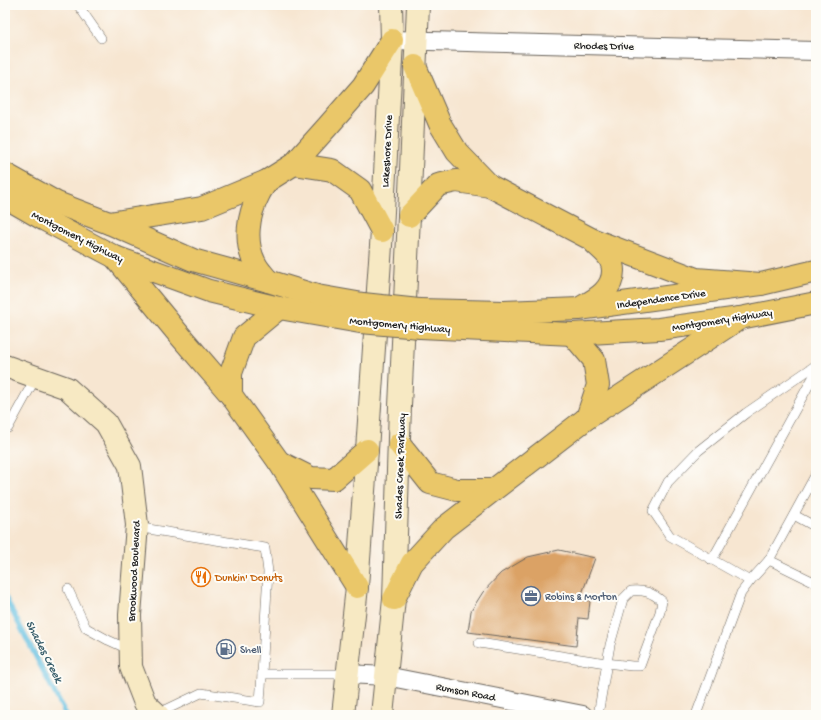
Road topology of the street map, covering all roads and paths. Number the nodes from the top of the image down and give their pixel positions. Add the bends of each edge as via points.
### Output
1 (78, 5) edge
2 (391, 5) edge
3 (418, 5) edge
4 (101, 38) dead end
5 (392, 40) junction
6 (416, 41) junction
7 (816, 51) edge
8 (415, 66) junction
9 (294, 164) junction
10 (5, 174) edge
11 (267, 181) junction
12 (490, 186) junction
13 (5, 197) edge
14 (51, 211) junction
15 (410, 216) junction
16 (109, 223) junction
17 (382, 231) junction
18 (591, 239) junction
19 (115, 257) junction
20 (816, 271) edge
21 (268, 281) junction
22 (761, 284) junction
23 (816, 304) edge
24 (279, 308) junction
25 (367, 308) junction
26 (579, 309) junction
27 (504, 312) joint
28 (740, 318) junction
29 (419, 319) junction
30 (572, 334) junction
31 (816, 365) edge
32 (5, 366) edge
33 (816, 372) edge
34 (36, 377) junction
35 (231, 395) junction
36 (587, 418) junction
37 (8, 428) dead end
38 (399, 444) junction
39 (367, 450) junction
40 (279, 462) junction
41 (816, 474) edge
42 (493, 490) junction
43 (794, 515) junction
44 (136, 527) junction
45 (816, 527) edge
46 (712, 560) junction
47 (769, 560) junction
48 (750, 581) junction
49 (816, 583) edge
50 (357, 587) junction
51 (68, 589) dead end
52 (394, 599) junction
53 (479, 643) dead end
54 (130, 650) junction
55 (606, 663) junction
56 (262, 674) junction
57 (347, 674) junction
58 (386, 676) junction
59 (157, 714) edge
60 (343, 715) edge
61 (382, 715) edge
62 (583, 715) edge
63 (598, 715) edge
64 (696, 715) edge

1 - 4 lane
2 - 5 main road, Lakeshore Drive
3 - 6 main road
5 - 6 street, Rhodes Drive
5 - 9 main road via 363,86
5 - 17 main road, Lakeshore Drive
6 - 7 street, Rhodes Drive
6 - 8 main road
8 - 12 main road via 440,124 457,152
8 - 15 main road
9 - 11 main road
9 - 17 main road via 332,170 360,190
10 - 14 main road, Montgomery Highway
11 - 16 main road via 202,208
11 - 21 main road via 254,206 249,221 248,237 255,264
12 - 15 main road via 456,181 438,185
12 - 18 main road
13 - 14 main road, Montgomery Highway
14 - 16 main road, Montgomery Highway
14 - 19 main road, Montgomery Highway
15 - 38 main road, Shades Creek Parkway
16 - 21 main road, Montgomery Highway via 193,260
17 - 25 main road, Lakeshore Drive
18 - 22 main road via 696,279
18 - 26 main road via 609,257 613,275 605,292
19 - 24 main road, Montgomery Highway via 210,291
19 - 35 main road
20 - 22 main road, Independence Drive
21 - 25 main road, Montgomery Highway
22 - 26 main road, Independence Drive
23 - 28 main road, Montgomery Highway
24 - 25 main road, Montgomery Highway
24 - 35 main road via 244,337 231,373
25 - 29 main road, Montgomery Highway, bridge
25 - 39 main road
26 - 27 main road, Independence Drive
27 - 29 main road, Montgomery Highway
28 - 30 main road, Montgomery Highway via 659,329
28 - 36 main road
29 - 30 main road, Montgomery Highway
30 - 36 main road via 594,360 598,385
31 - 46 lane via 698,450 668,482 653,511 670,536
32 - 34 main road, Brookwood Boulevard
33 - 46 lane
34 - 37 lane
34 - 44 main road, Brookwood Boulevard via 67,388 106,423 130,466
35 - 40 main road
36 - 42 main road
38 - 42 main road via 430,483 457,490
38 - 52 main road, Shades Creek Parkway
39 - 40 main road via 334,479 311,478
39 - 50 main road
40 - 50 main road
41 - 43 lane
42 - 52 main road via 444,528 412,563
43 - 45 lane
43 - 47 lane
44 - 54 main road, Brookwood Boulevard
44 - 56 lane via 265,548 268,572
46 - 48 lane
47 - 48 lane
47 - 49 lane
48 - 64 lane via 741,593
50 - 57 main road
51 - 54 lane via 86,628
52 - 58 main road, Shades Creek Parkway
53 - 55 lane
54 - 59 main road, Brookwood Boulevard via 130,667 145,703
55 - 55 lane via 623,598 631,591 643,590 656,596 662,601 660,612 640,666
55 - 63 lane
56 - 57 lane
56 - 59 lane via 260,702 201,693
57 - 58 street, Rumson Road
57 - 60 main road
58 - 61 main road, Shades Creek Parkway
58 - 62 street, Rumson Road

